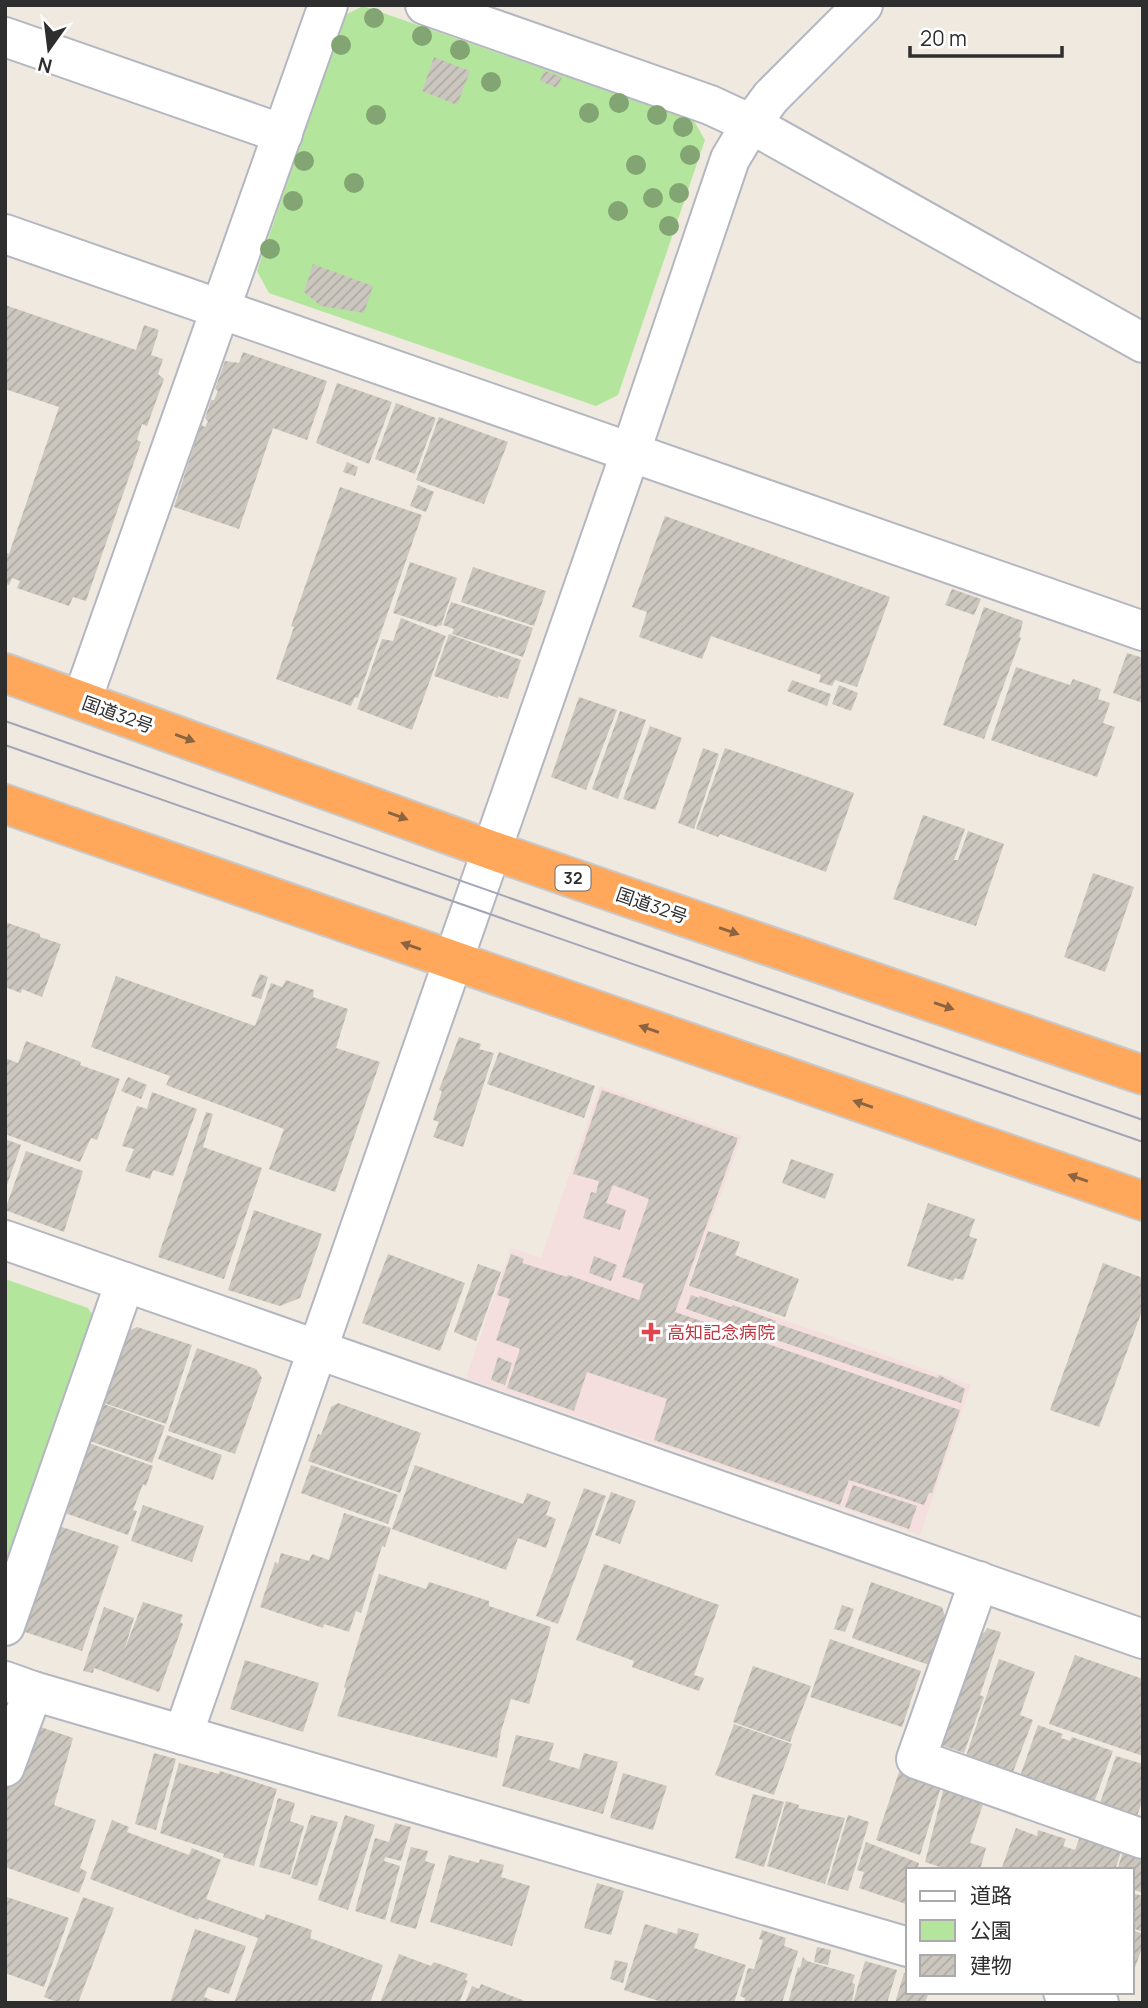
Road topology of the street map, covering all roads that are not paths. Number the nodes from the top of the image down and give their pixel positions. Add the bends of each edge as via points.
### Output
1 (328, 5) edge
2 (425, 5) edge
3 (863, 5) edge
4 (5, 37) edge
5 (751, 124) junction
6 (283, 134) junction
7 (5, 234) edge
8 (220, 310) junction
9 (1143, 343) edge
10 (631, 452) junction
11 (1143, 631) edge
12 (5, 673) edge
13 (82, 700) junction
14 (5, 804) edge
15 (491, 850) junction
16 (452, 960) junction
17 (1143, 1075) edge
18 (1143, 1201) edge
19 (5, 1240) edge
20 (125, 1282) junction
21 (317, 1350) junction
22 (979, 1581) junction
23 (5, 1626) edge
24 (1143, 1639) edge
25 (19, 1686) edge
26 (183, 1735) junction
27 (5, 1767) edge
28 (1143, 1839) edge
29 (906, 1946) edge
30 (1070, 1994) edge
31 (1099, 2003) edge

1 - 6 street
2 - 5 street via 710,105
3 - 5 street via 771,97
4 - 6 street
5 - 9 street
5 - 10 street via 730,159
6 - 8 street
7 - 8 street
8 - 10 street
8 - 13 street
10 - 11 street
10 - 15 street
12 - 13 highway, 国道32号 / 32
13 -> 15 highway, 国道32号 / 32
16 -> 14 highway
15 - 16 street
15 -> 17 highway, 国道32号 / 32
18 -> 16 highway
16 - 21 street
19 - 20 street
20 - 21 street
20 - 23 street
21 - 22 street
21 - 26 street
22 - 24 street
22 - 28 street via 916,1759
25 - 26 street
25 - 27 street
26 - 29 street
30 - 31 street

